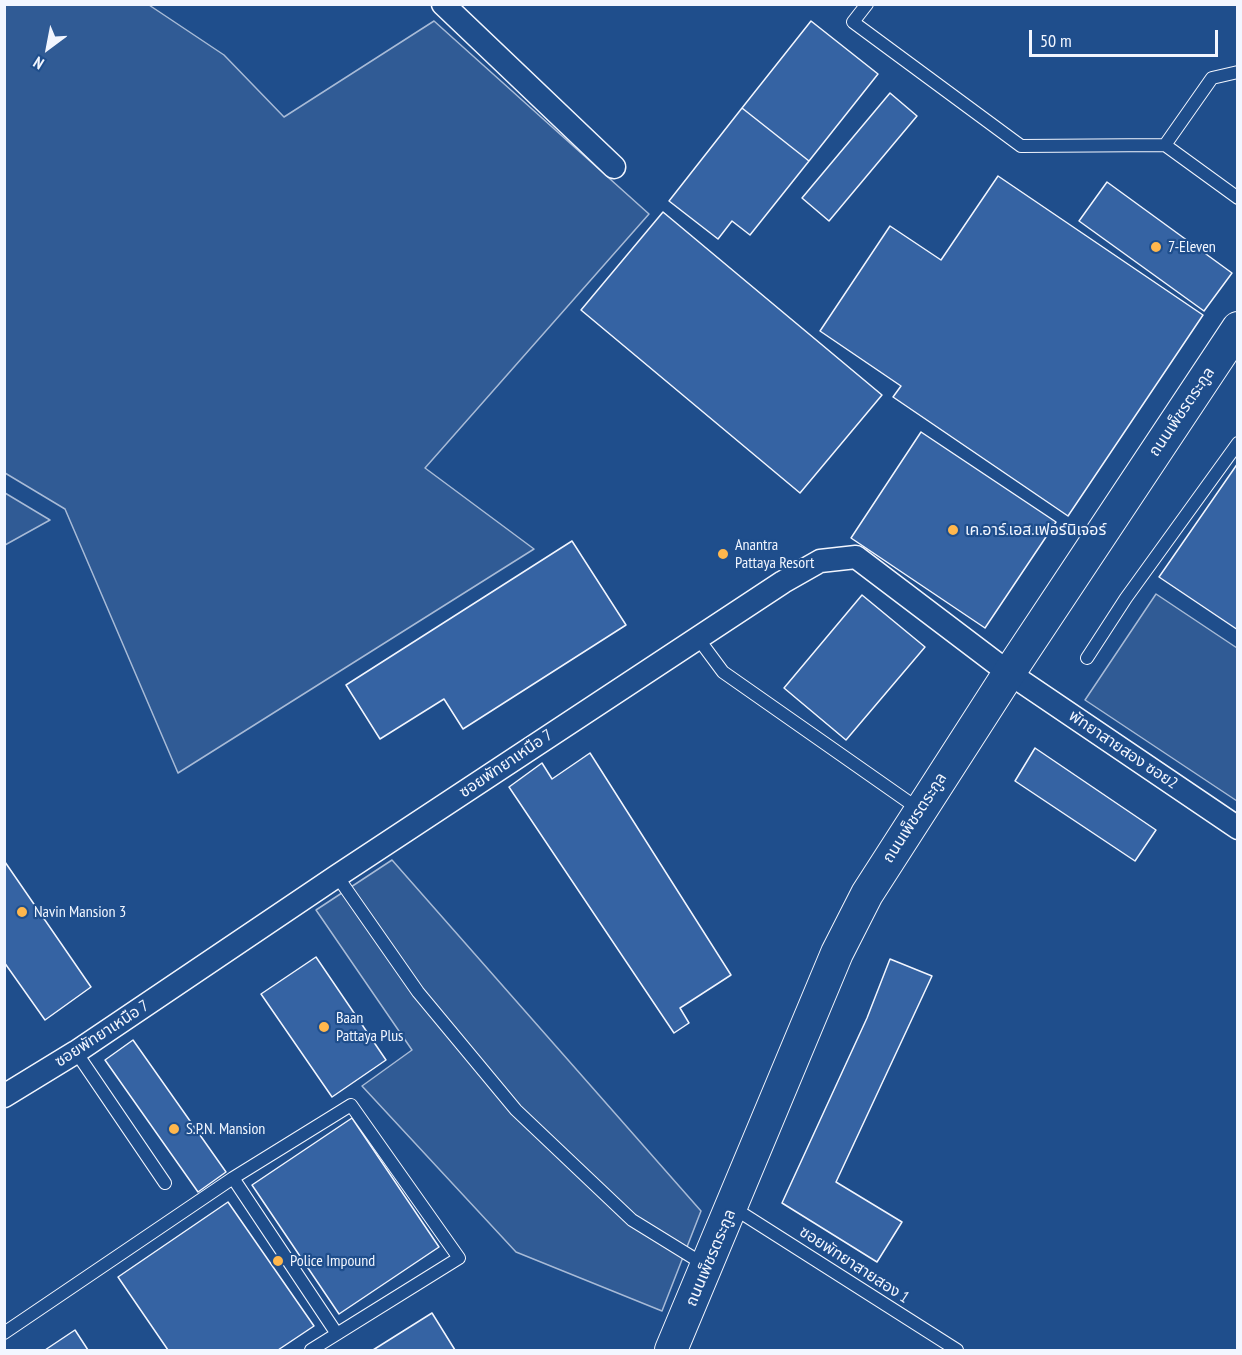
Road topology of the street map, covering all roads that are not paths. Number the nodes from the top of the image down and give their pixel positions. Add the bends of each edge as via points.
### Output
1 (443, 4) edge
2 (867, 4) edge
3 (1238, 72) edge
4 (1165, 145) junction
5 (614, 167) dead end
6 (1238, 198) edge
7 (1238, 328) edge
8 (1238, 443) edge
9 (698, 637) junction
10 (1086, 658) dead end
11 (1009, 673) junction
12 (920, 810) junction
13 (1238, 828) edge
14 (337, 876) junction
15 (76, 1052) junction
16 (4, 1096) edge
17 (233, 1178) junction
18 (165, 1183) dead end
19 (732, 1206) junction
20 (706, 1266) junction
21 (4, 1333) edge
22 (337, 1334) junction
23 (311, 1350) edge
24 (671, 1350) edge
25 (957, 1350) edge

1 - 5 street
2 - 4 lane via 853,22 1021,146
3 - 4 lane via 1212,78
4 - 6 lane
7 - 11 street, ถนนเพ็ชรตระกูล
8 - 10 lane
9 - 11 street, ซอยพัทยาเหนือ 7 via 820,561 856,557
9 - 12 lane via 723,672
9 - 14 street, ซอยพัทยาเหนือ 7
11 - 12 street, ถนนเพ็ชรตระกูล
11 - 13 street, พัทยาสายสอง ซอย2
12 - 19 street, ถนนเพ็ชรตระกูล via 867,894 837,953
14 - 15 street, ซอยพัทยาเหนือ 7
14 - 20 lane via 418,992 516,1110 632,1220
15 - 16 street, ซอยพัทยาเหนือ 7
15 - 18 lane
17 - 21 lane
17 - 22 lane
17 - 22 lane via 351,1105 459,1258
19 - 20 street, ถนนเพ็ชรตระกูล
19 - 25 lane, ซอยพัทยาสายสอง 1
20 - 24 street, ถนนเพ็ชรตระกูล
22 - 23 lane

